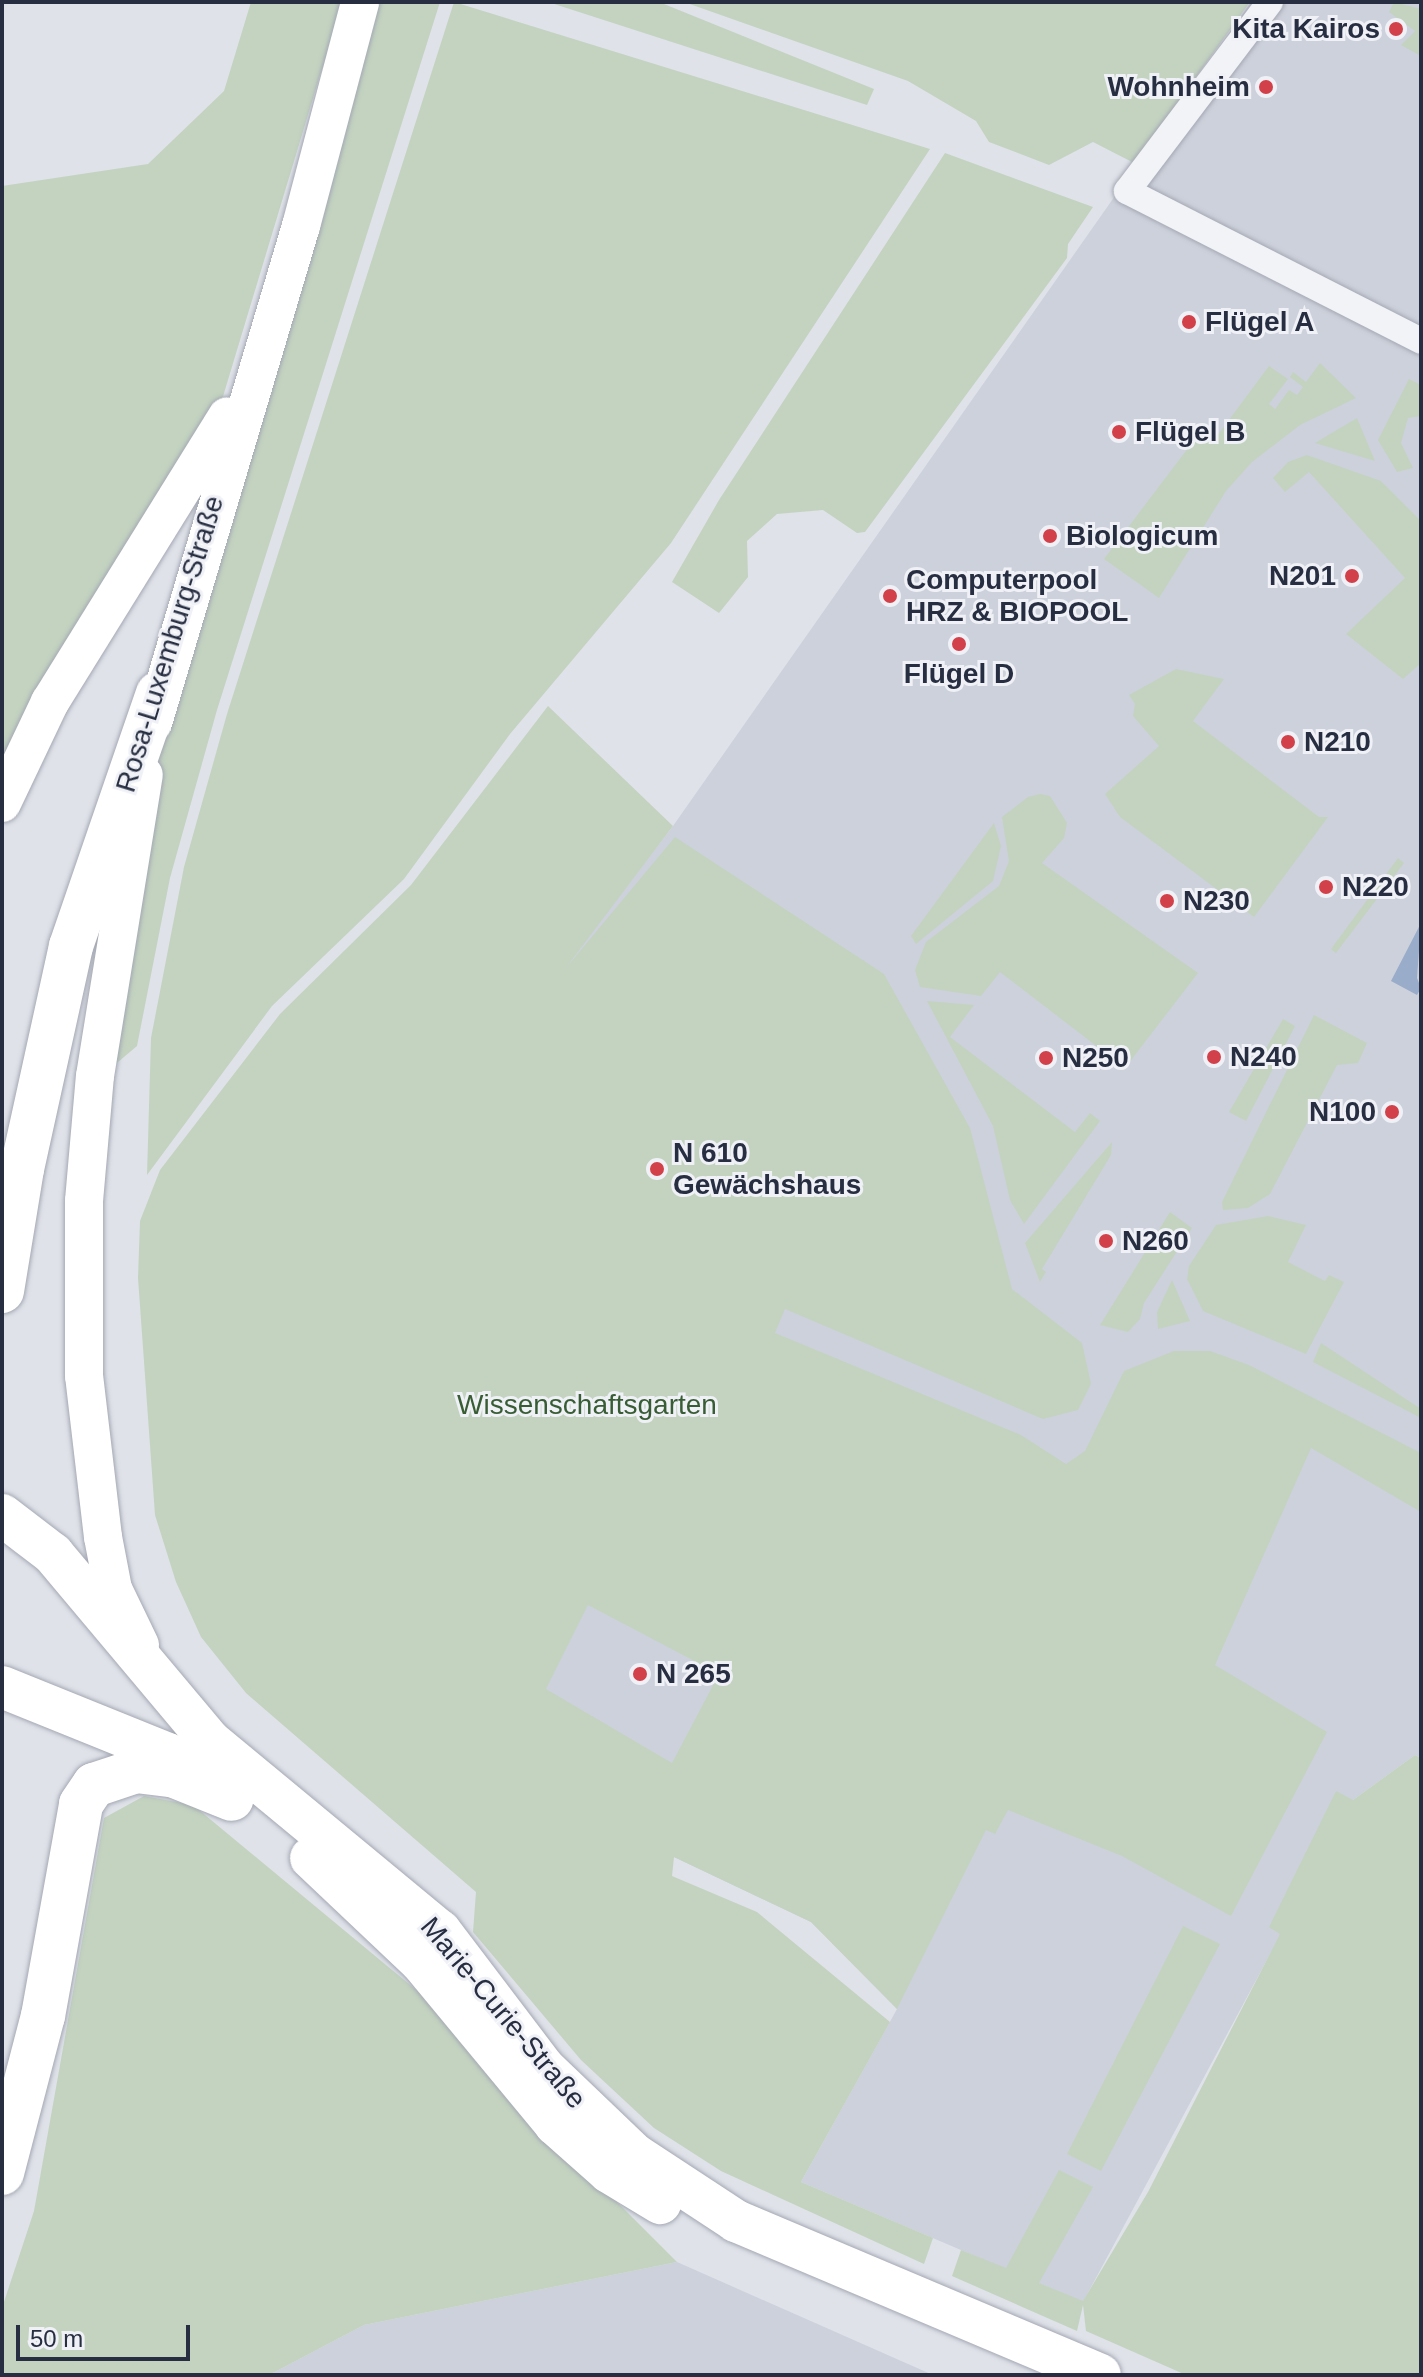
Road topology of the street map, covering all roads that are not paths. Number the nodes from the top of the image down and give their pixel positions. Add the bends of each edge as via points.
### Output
1 (360, 2) edge
2 (1270, 2) edge
3 (1421, 341) edge
4 (254, 373) junction
5 (158, 694) junction
6 (2, 803) edge
7 (2, 1291) edge
8 (2, 1515) edge
9 (153, 1673) junction
10 (2, 1687) edge
11 (232, 1799) junction
12 (2, 2173) edge
13 (1030, 2375) edge
14 (1100, 2375) edge

1 - 4 main road, Rosa-Luxemburg-Straße via 301,226
2 - 3 street via 1127,191
4 - 5 main road, Rosa-Luxemburg-Straße
4 - 6 main road via 50,702
5 - 7 highway, Rosa-Luxemburg-Straße via 71,946 22,1169
5 - 9 main road via 95,1076 84,1201 84,1376 103,1537 113,1589
8 - 9 main road, Marie-Curie-Straße via 53,1554
9 - 14 main road, Marie-Curie-Straße via 210,1741 440,1931 544,2068 634,2154 736,2221
10 - 11 main road, Marie-Curie-Straße via 168,1754 210,1777
11 - 12 highway via 175,1776 136,1771 94,1785 81,1804 43,2016
11 - 13 main road, Marie-Curie-Straße via 323,1867 379,1918 555,2124 609,2172 743,2254

